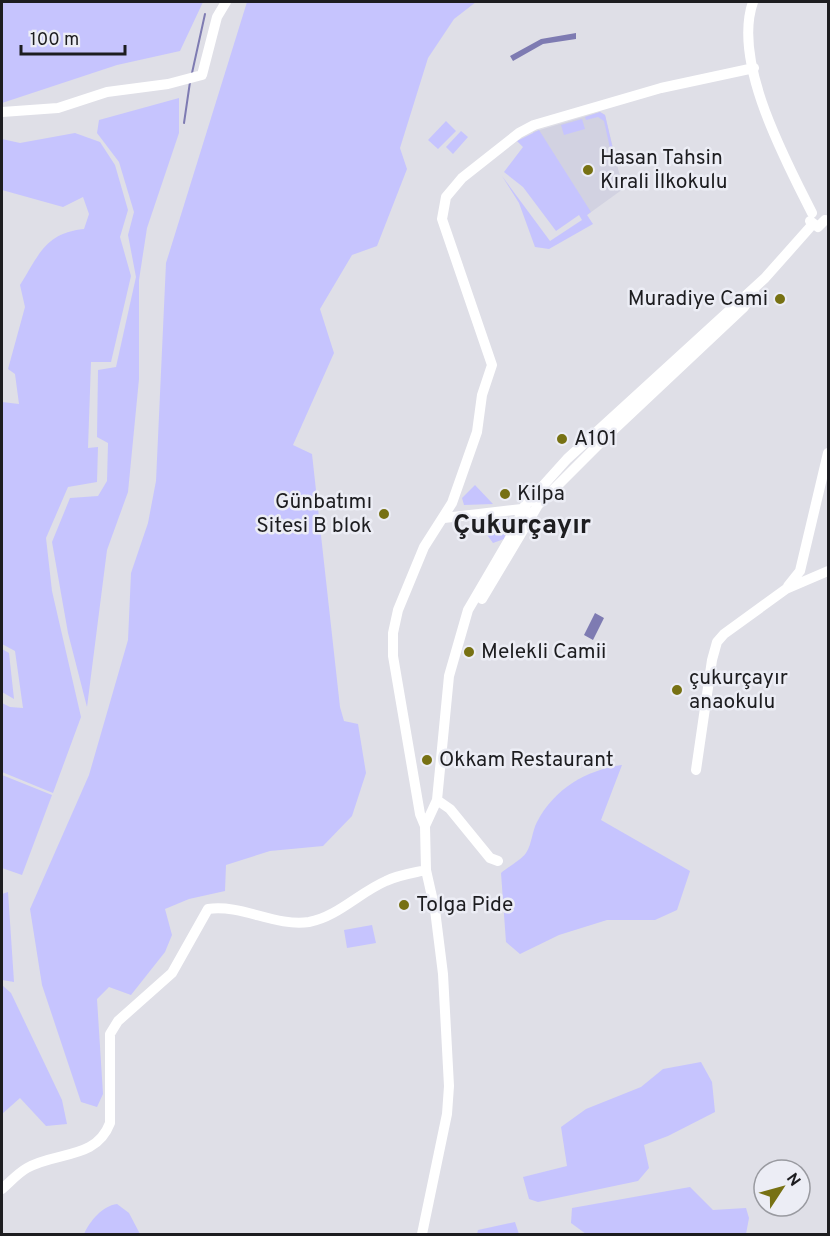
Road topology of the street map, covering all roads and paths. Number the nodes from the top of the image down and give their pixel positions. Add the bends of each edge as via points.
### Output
1 (226, 2) edge
2 (753, 2) edge
3 (754, 68) junction
4 (2, 112) edge
5 (812, 213) junction
6 (827, 220) edge
7 (812, 225) junction
8 (828, 453) edge
9 (527, 511) junction
10 (444, 518) junction
11 (828, 571) edge
12 (786, 589) junction
13 (696, 770) dead end
14 (437, 800) junction
15 (425, 826) junction
16 (498, 861) dead end
17 (426, 870) junction
18 (2, 1189) edge
19 (422, 1234) edge

1 - 4 street via 194,77 107,92 58,108
2 - 3 street via 748,23
3 - 5 street via 764,110
3 - 10 street via 661,88 534,125 482,161 446,197 441,219 492,365 482,395 477,432
5 - 6 street via 821,212
5 - 7 street
6 - 7 street via 821,226
7 - 9 street via 744,307
8 - 12 street via 800,571
9 - 10 street
9 - 14 street via 523,533 456,643
10 - 15 street via 424,546 411,574 393,633 393,656
11 - 12 street
12 - 13 street via 717,642
14 - 15 street
14 - 16 street via 450,809 490,858
15 - 17 street
17 - 18 street via 386,881 320,919 306,922 225,907 208,909 172,973 118,1021 110,1034 111,1123 106,1135 82,1152 27,1168
17 - 19 street via 443,974 449,1086 447,1114

